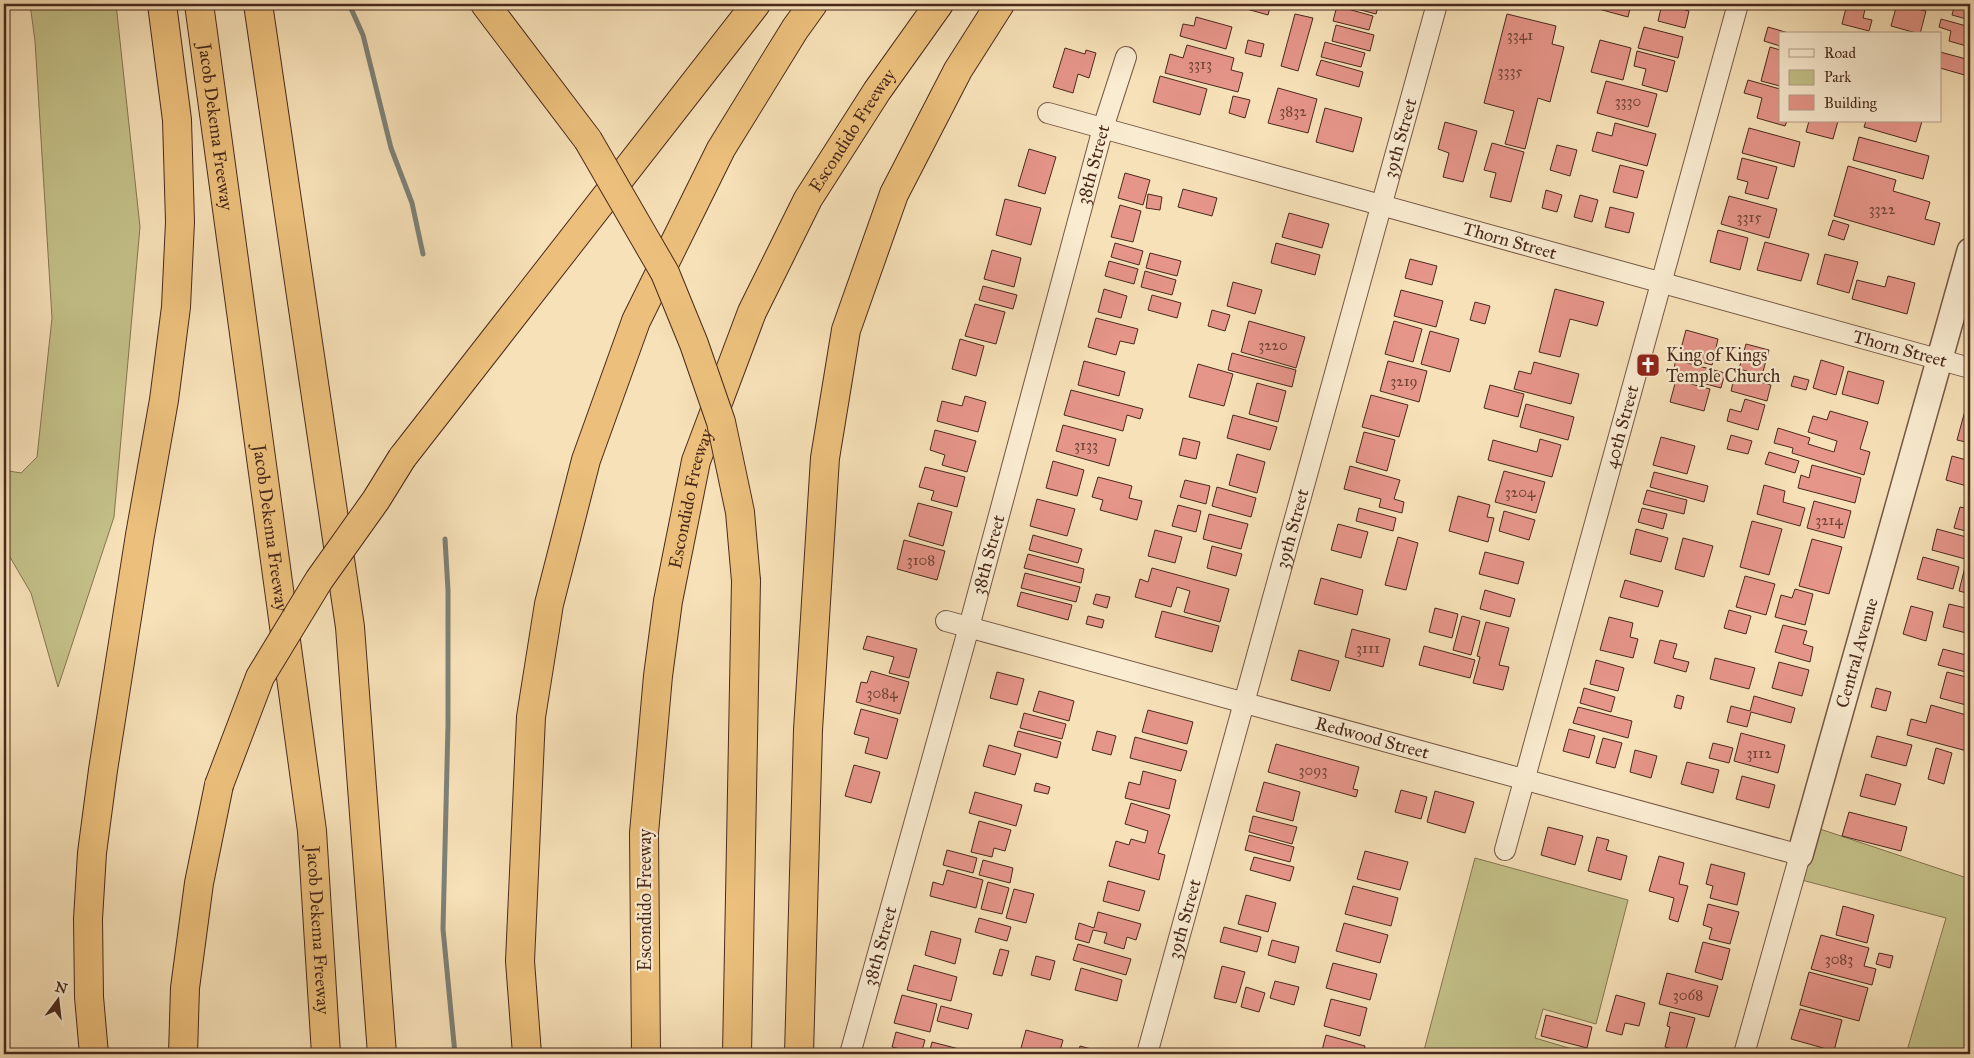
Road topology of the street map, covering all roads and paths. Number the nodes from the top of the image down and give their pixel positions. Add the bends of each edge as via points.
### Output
1 (162, 4) edge
2 (199, 4) edge
3 (258, 4) edge
4 (485, 4) edge
5 (756, 4) edge
6 (813, 4) edge
7 (939, 4) edge
8 (1000, 4) edge
9 (1437, 4) edge
10 (1738, 4) edge
11 (1126, 57) dead end
12 (1048, 113) dead end
13 (1103, 128) junction
14 (1382, 205) junction
15 (1970, 251) edge
16 (1661, 283) junction
17 (1941, 360) junction
18 (1970, 368) edge
19 (946, 621) dead end
20 (970, 628) junction
21 (1244, 702) junction
22 (1524, 779) junction
23 (1505, 850) dead end
24 (1800, 855) junction
25 (94, 1054) edge
26 (182, 1054) edge
27 (326, 1054) edge
28 (382, 1054) edge
29 (527, 1054) edge
30 (646, 1054) edge
31 (737, 1054) edge
32 (798, 1054) edge
33 (850, 1054) edge
34 (1148, 1054) edge
35 (1744, 1054) edge

1 - 25 highway via 177,120 180,222 176,307 92,853 88,919
2 - 27 highway, Jacob Dekema Freeway via 312,830
3 - 28 highway via 350,627
4 - 31 highway, bridge via 588,140 665,273 721,422 740,512 746,581
5 - 26 highway, bridge via 402,458 319,580 260,677 219,785 199,883 185,988
6 - 29 highway via 721,149 636,321 586,460 549,604 531,717 520,961
7 - 30 highway, Escondido Freeway via 808,199 752,312 696,461 668,601 644,833
8 - 32 highway via 958,70 894,194 846,330 825,458 808,730
9 - 14 street, 39th Street
10 - 16 street, 40th Street
11 - 13 street, 38th Street
12 - 13 street, Thorn Street
13 - 14 street, Thorn Street
13 - 20 street, 38th Street
14 - 16 street, Thorn Street
14 - 21 street, 39th Street
15 - 17 street, Central Avenue
16 - 17 street, Thorn Street
16 - 22 street, 40th Street
17 - 18 street, Thorn Street
17 - 24 street, Central Avenue
19 - 20 street, Redwood Street
20 - 21 street, Redwood Street
20 - 33 street, 38th Street
21 - 22 street, Redwood Street
21 - 34 street, 39th Street
22 - 23 street, 40th Street
22 - 24 street, Redwood Street
24 - 35 street, Central Avenue

